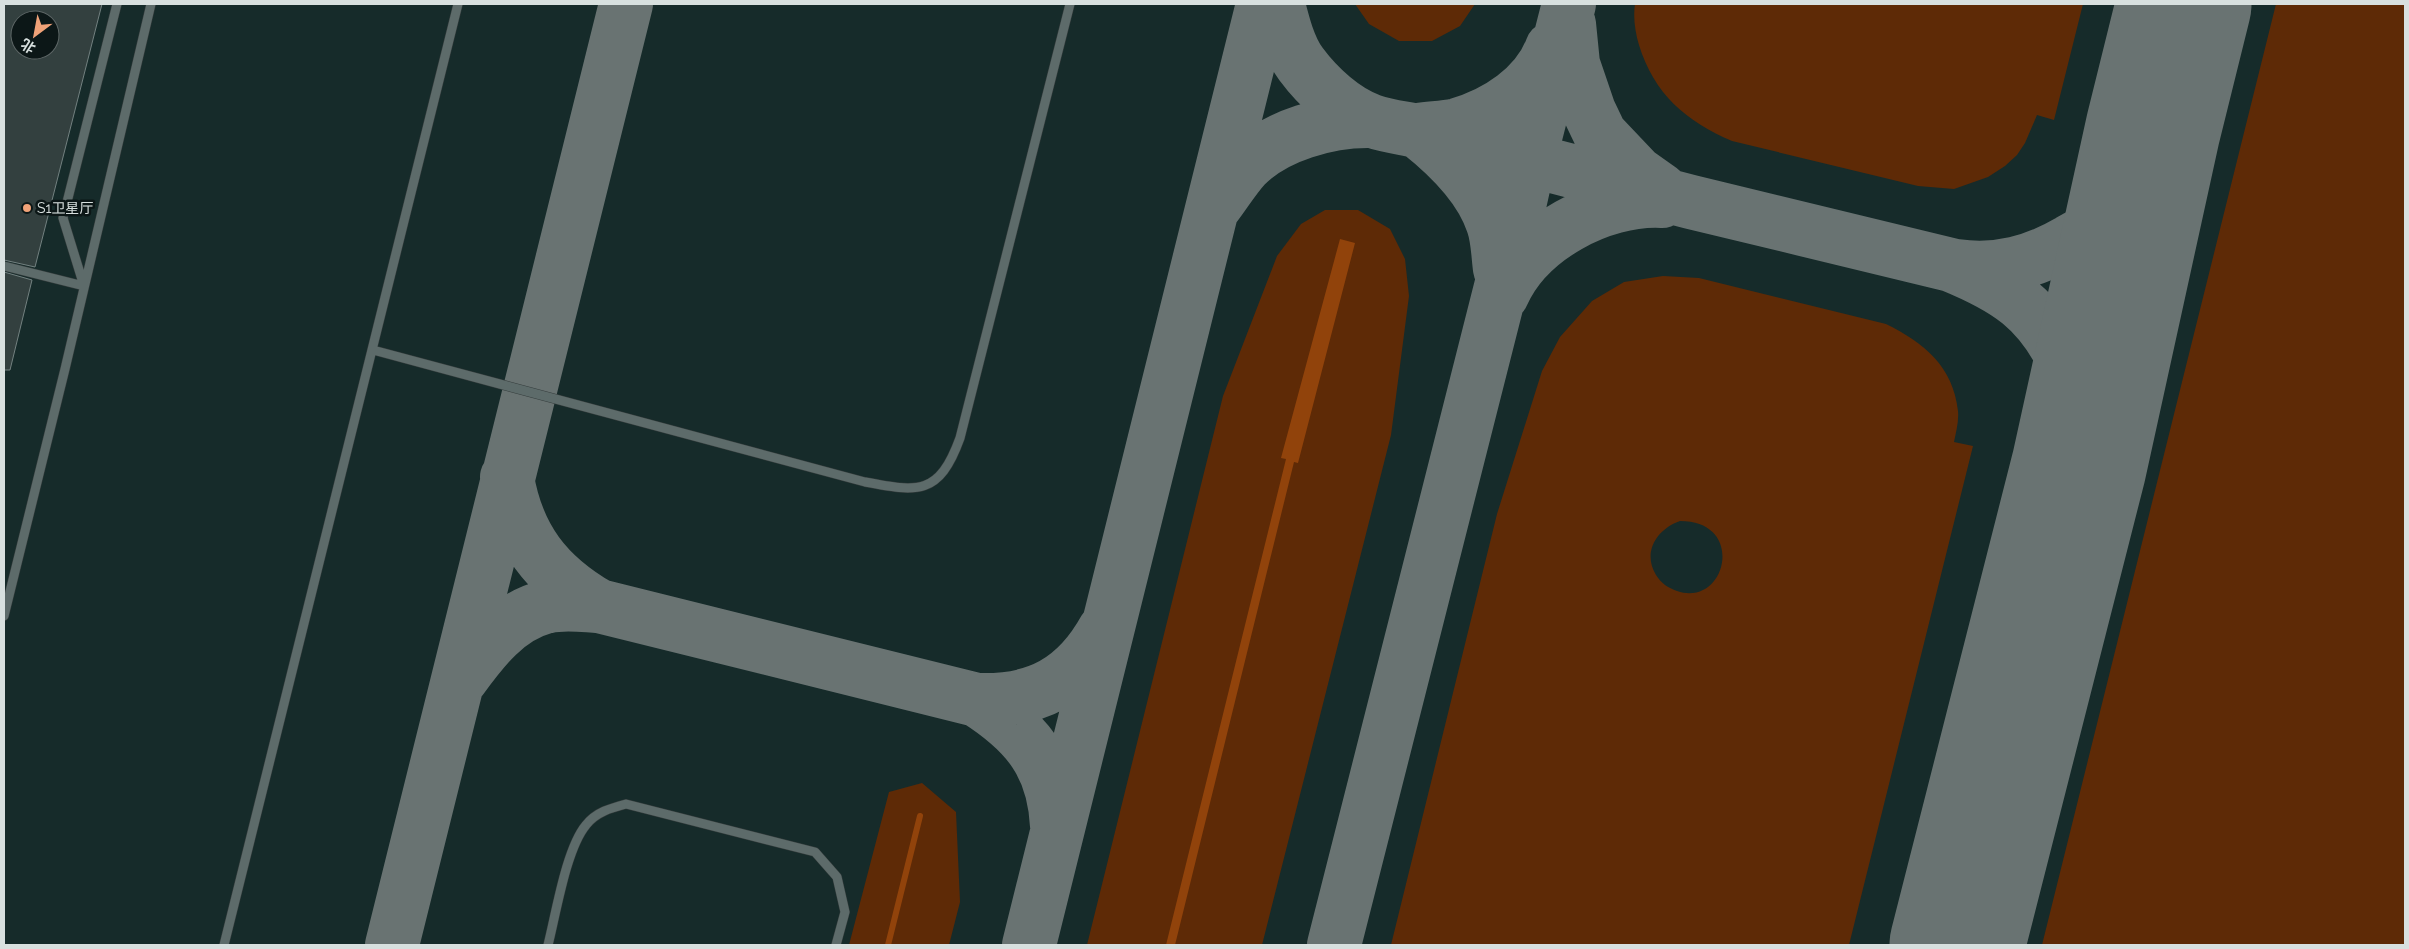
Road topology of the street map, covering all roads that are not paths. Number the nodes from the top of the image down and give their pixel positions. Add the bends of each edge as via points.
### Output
1 (117, 4) edge
2 (151, 4) edge
3 (458, 4) edge
4 (1070, 4) edge
5 (4, 266) edge
6 (84, 286) junction
7 (373, 350) junction
8 (4, 616) edge
9 (224, 945) edge
10 (548, 945) edge
11 (836, 945) edge

1 - 6 lane via 63,218
2 - 6 lane
3 - 7 lane
4 - 7 lane via 960,438 952,461 938,478 922,488 904,489 865,482
5 - 6 lane
6 - 8 lane
7 - 9 lane
10 - 11 lane via 577,840 586,824 605,809 626,804 815,852 837,878 845,912

